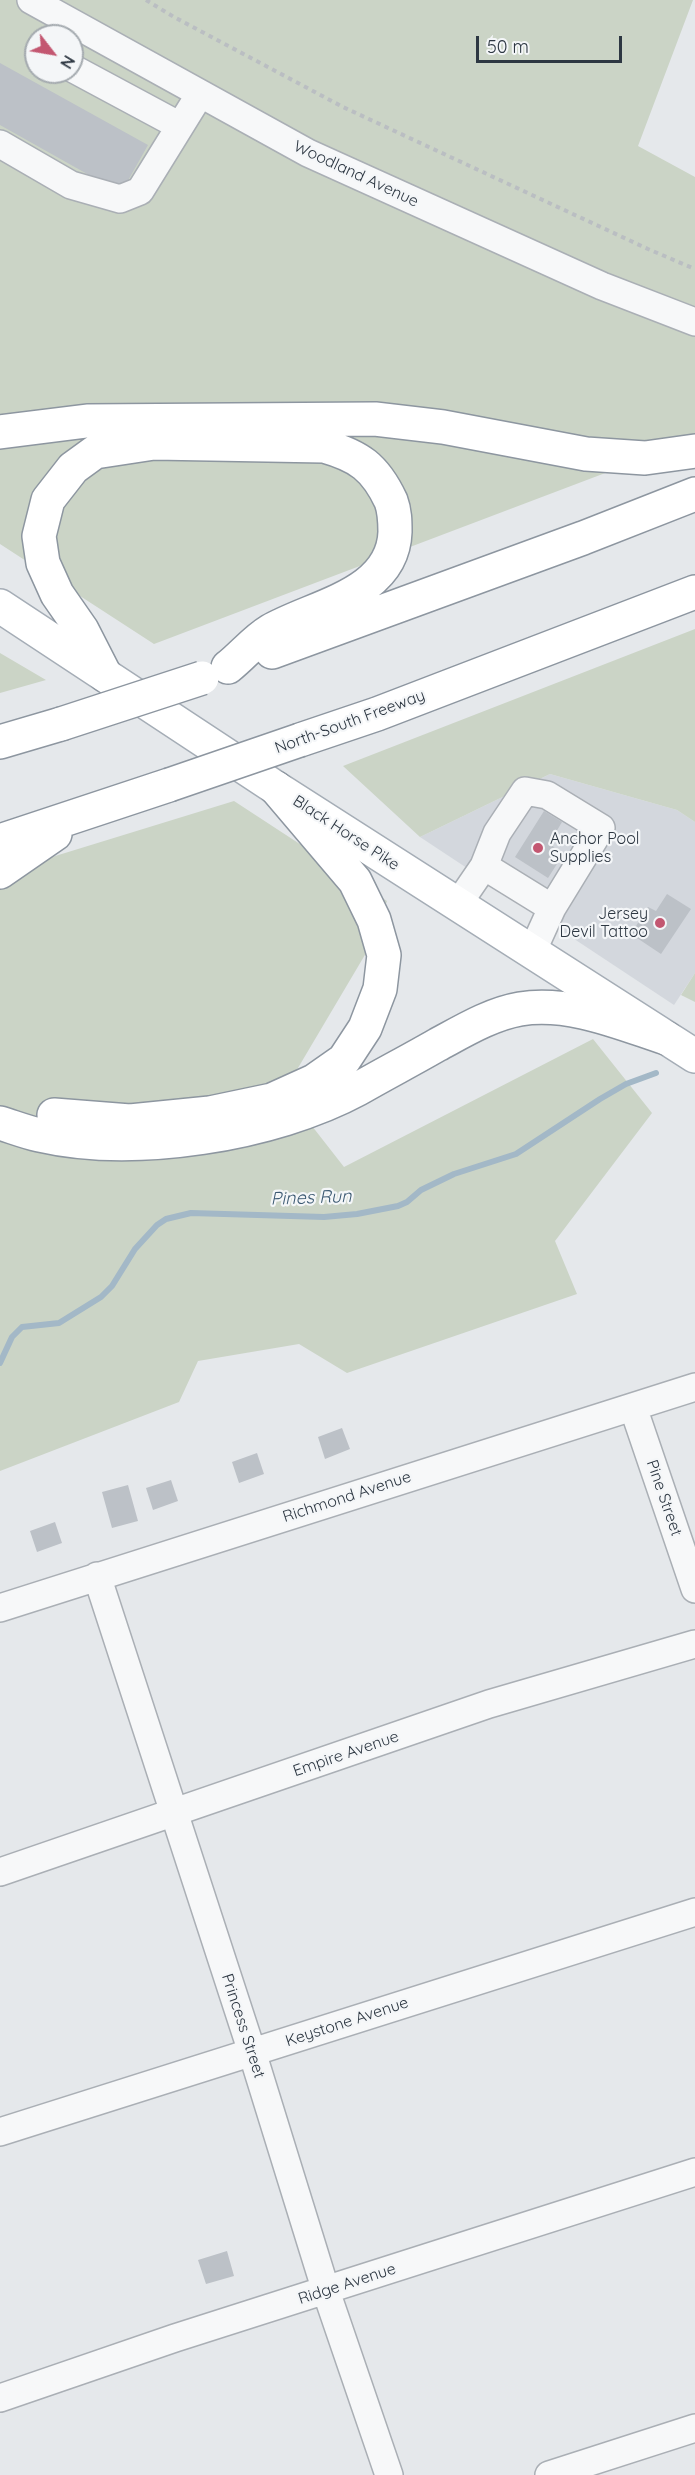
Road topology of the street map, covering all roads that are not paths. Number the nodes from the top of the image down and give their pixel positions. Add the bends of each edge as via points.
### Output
1 (31, 0) edge
2 (84, 74) edge
3 (200, 94) junction
4 (180, 126) junction
5 (0, 144) edge
6 (695, 322) edge
7 (0, 432) edge
8 (695, 452) edge
9 (695, 494) edge
10 (695, 592) edge
11 (0, 606) edge
12 (215, 672) junction
13 (105, 675) junction
14 (0, 742) edge
15 (276, 788) junction
16 (82, 815) junction
17 (0, 841) edge
18 (484, 866) junction
19 (0, 872) edge
20 (458, 904) junction
21 (552, 908) junction
22 (532, 952) junction
23 (666, 1038) junction
24 (695, 1056) edge
25 (695, 1075) edge
26 (0, 1102) edge
27 (0, 1124) edge
28 (695, 1387) edge
29 (633, 1407) junction
30 (97, 1576) junction
31 (695, 1589) edge
32 (0, 1608) edge
33 (695, 1644) edge
34 (173, 1815) junction
35 (0, 1872) edge
36 (695, 1912) edge
37 (252, 2052) junction
38 (0, 2132) edge
39 (695, 2172) edge
40 (326, 2291) junction
41 (0, 2398) edge
42 (695, 2428) edge
43 (389, 2475) edge
44 (549, 2475) edge

1 - 3 street, Woodland Avenue
2 - 4 street
3 - 4 street
3 - 6 street, Woodland Avenue via 308,153 602,286
4 - 5 street via 140,191 120,199 71,185
7 - 8 main road via 87,421 375,419 443,427 586,454 645,458
9 - 12 main road
10 - 16 main road, North-South Freeway, bridge via 377,714
11 - 13 main road, Black Horse Pike
12 - 13 main road via 269,632 335,603 380,572 391,554 395,511 374,471 350,454 324,446 154,443 95,452 73,468 48,500 40,545 43,563 57,594 82,630
12 - 14 main road, bridge
13 - 15 main road, Black Horse Pike
15 - 20 main road, Black Horse Pike
15 - 26 main road via 355,881 374,920 384,955 380,989 369,1018 344,1060 314,1081 272,1100 210,1113 129,1121 62,1117
16 - 17 main road, North-South Freeway
16 - 19 main road
18 - 20 street
18 - 21 street
18 - 21 street via 497,834 525,791 547,795 601,828
20 - 22 main road, Black Horse Pike
21 - 22 street
22 - 23 main road, Black Horse Pike
23 - 24 main road, Black Horse Pike
23 - 25 street
23 - 27 main road via 558,1008 520,1009 480,1022 345,1096 277,1122 163,1142 41,1135
28 - 29 street, Richmond Avenue
29 - 30 street, Richmond Avenue
29 - 31 street, Pine Street
30 - 32 street, Richmond Avenue
30 - 34 street, Princess Street
33 - 34 street, Empire Avenue via 489,1704
34 - 35 street, Empire Avenue
34 - 37 street, Princess Street
36 - 37 street, Keystone Avenue
37 - 38 street, Keystone Avenue
37 - 40 street, Princess Street
39 - 40 street, Ridge Avenue
40 - 41 street, Ridge Avenue
40 - 43 street, Princess Street
42 - 44 street

